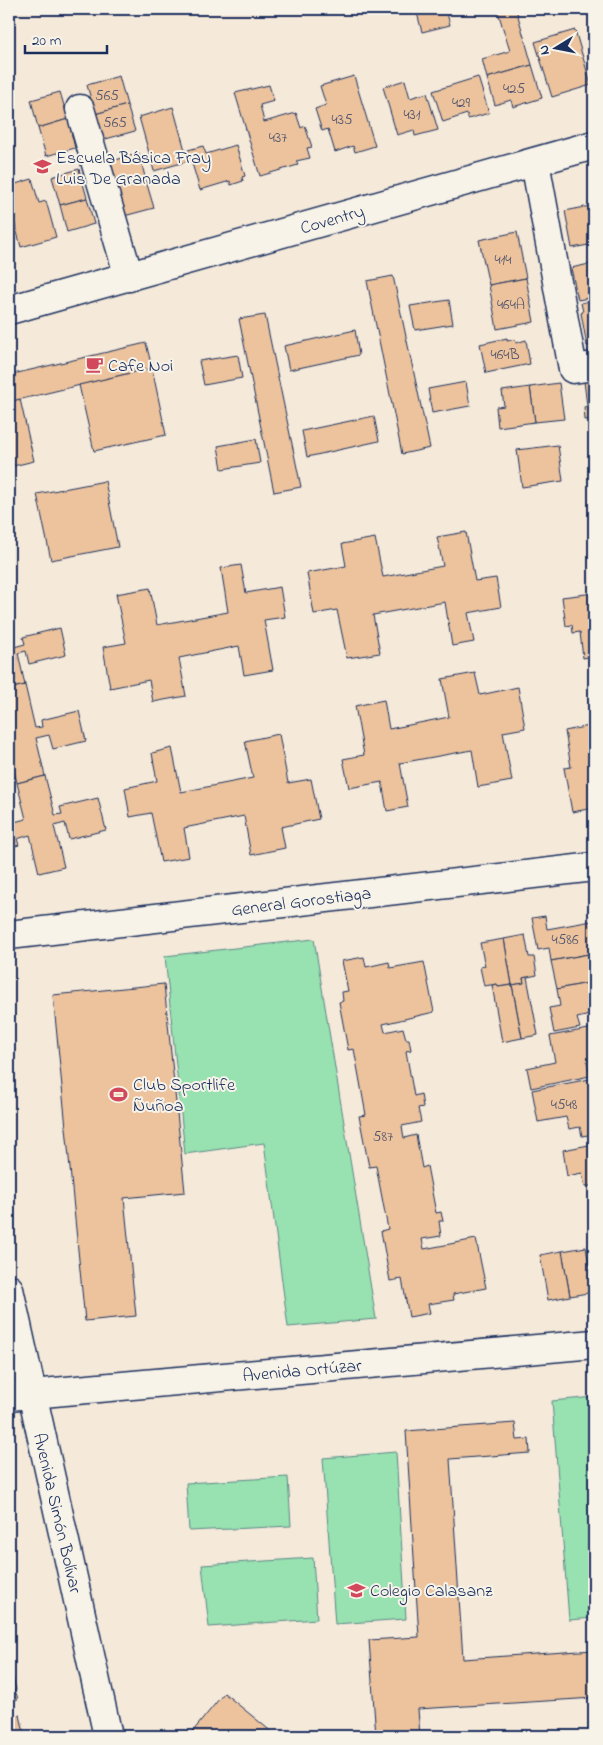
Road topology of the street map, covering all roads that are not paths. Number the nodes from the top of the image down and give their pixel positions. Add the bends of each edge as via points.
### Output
1 (80, 109) dead end
2 (594, 145) edge
3 (535, 162) junction
4 (129, 277) junction
5 (9, 310) edge
6 (594, 366) edge
7 (594, 867) edge
8 (9, 935) edge
9 (9, 1289) edge
10 (594, 1344) edge
11 (20, 1395) edge
12 (108, 1736) edge

1 - 4 street
2 - 3 street, Coventry
3 - 4 street, Coventry
3 - 6 street via 573,369
4 - 5 street, Coventry
7 - 8 street, General Gorostiaga
9 - 11 street, Avenida Simón Bolívar
10 - 11 street, Avenida Ortúzar
11 - 12 street, Avenida Simón Bolívar

